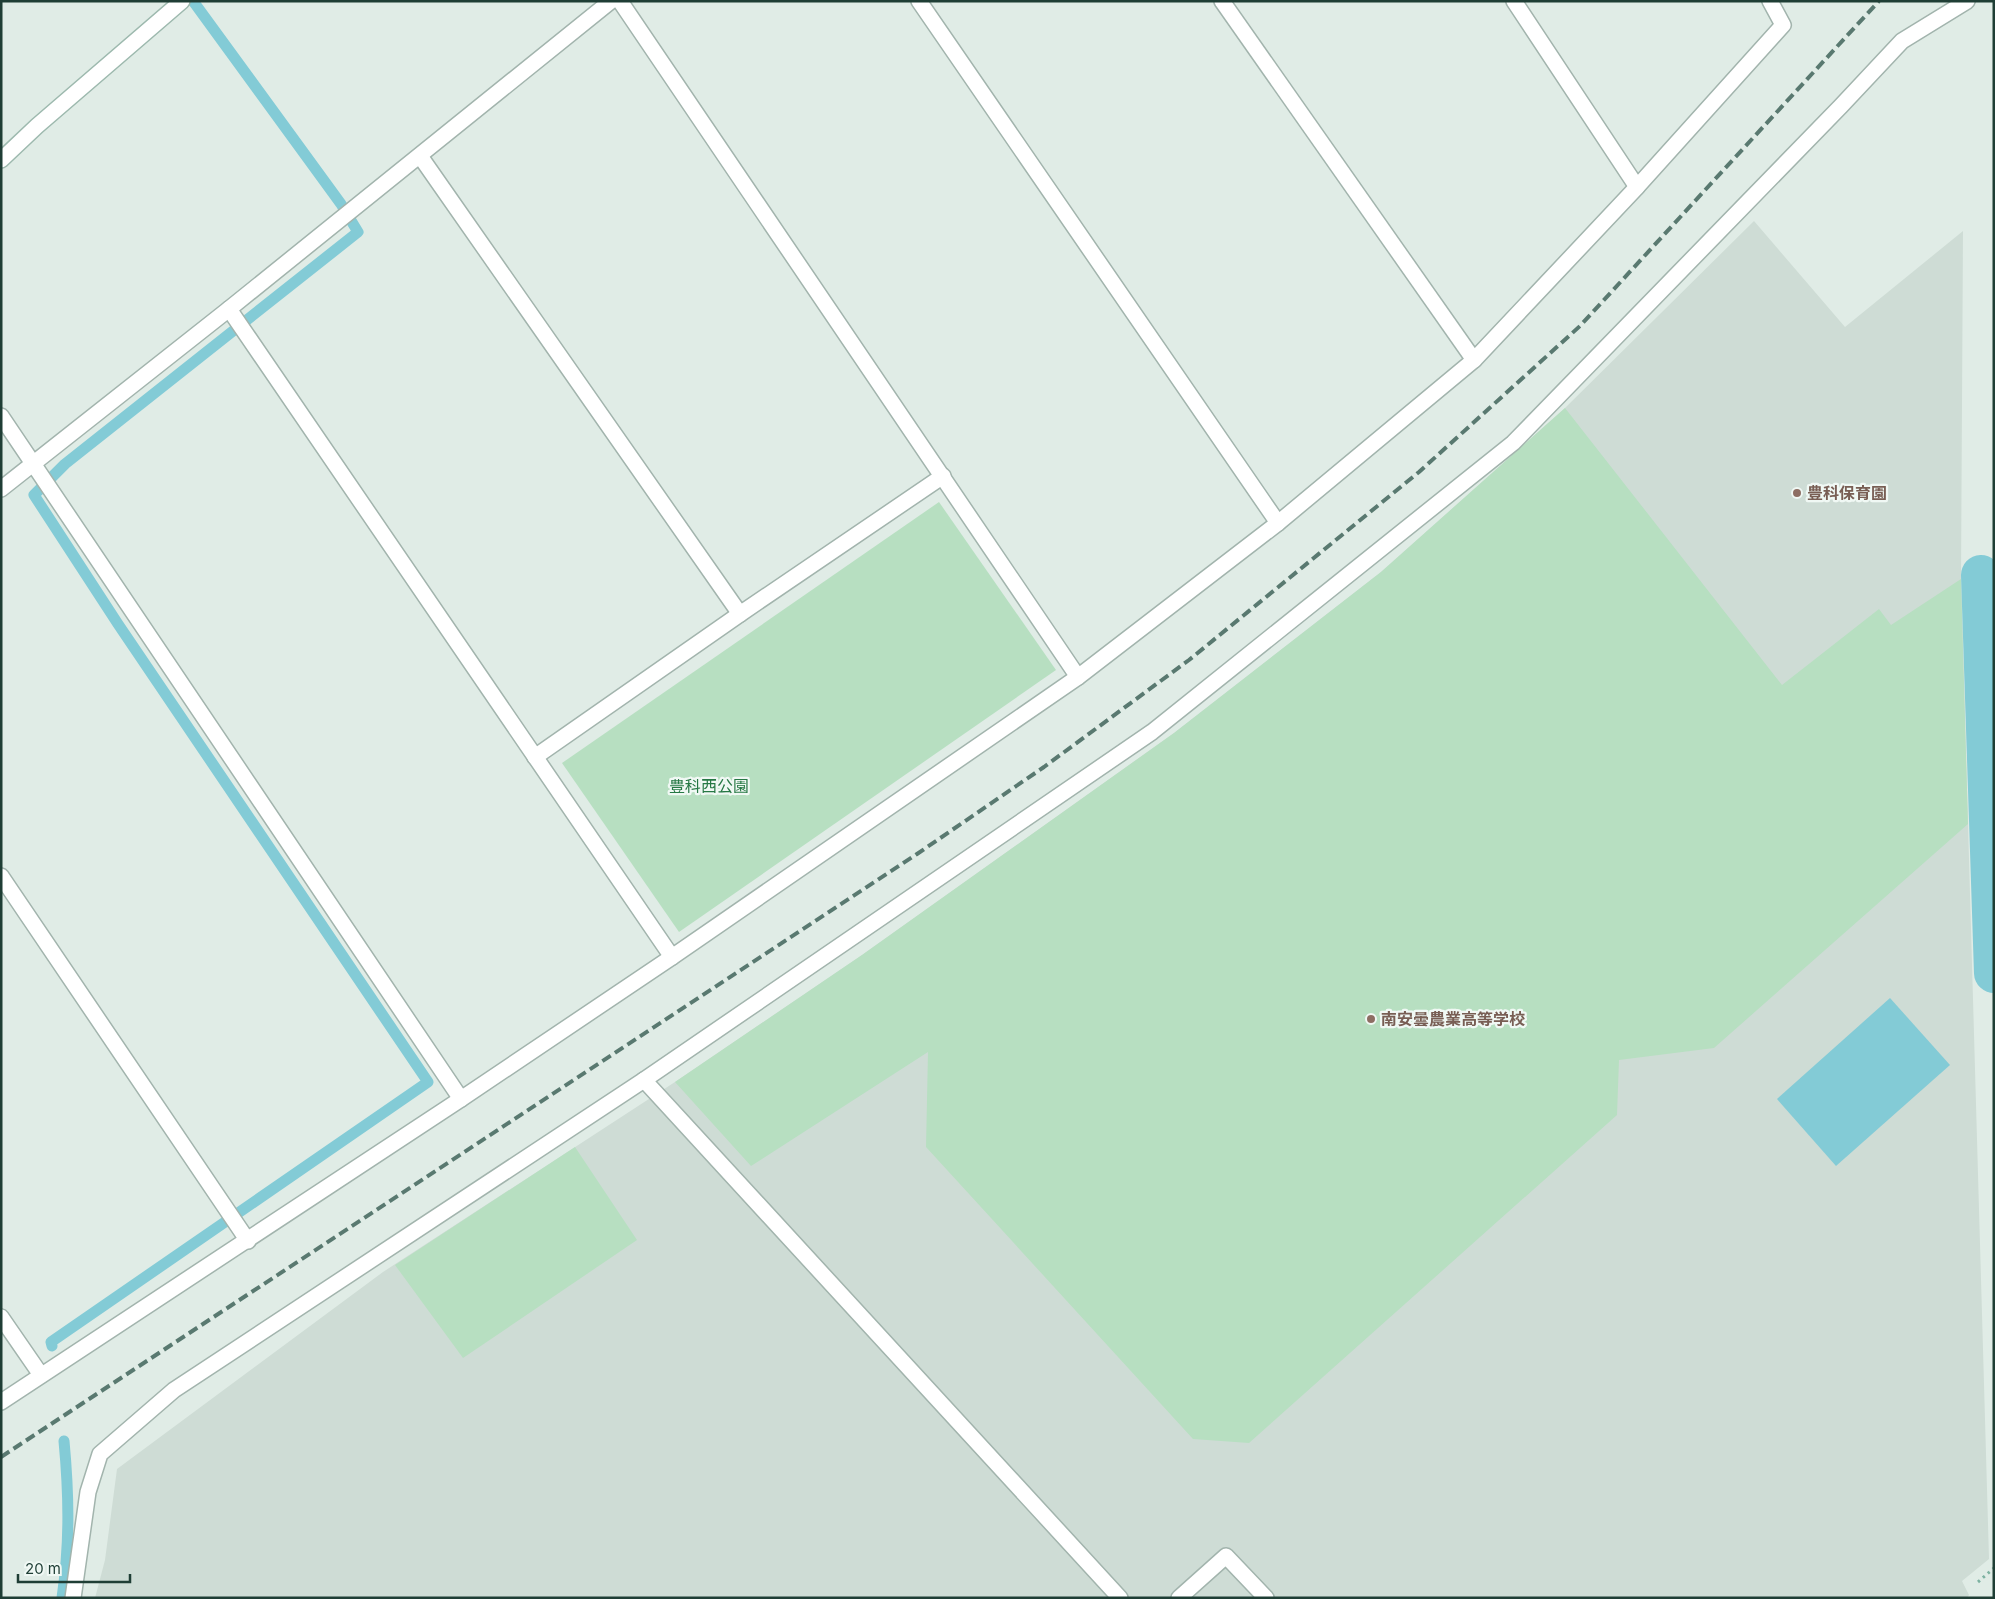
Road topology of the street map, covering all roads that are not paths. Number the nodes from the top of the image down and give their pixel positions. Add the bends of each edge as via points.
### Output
1 (611, 1) edge
2 (620, 1) edge
3 (918, 1) edge
4 (1222, 1) edge
5 (1514, 1) edge
6 (1770, 1) edge
7 (1967, 1) edge
8 (174, 4) edge
9 (420, 156) junction
10 (1, 160) edge
11 (1637, 187) junction
12 (229, 309) junction
13 (1474, 360) junction
14 (1, 416) edge
15 (33, 463) junction
16 (943, 476) junction
17 (1, 489) edge
18 (1278, 523) junction
19 (740, 614) junction
20 (1078, 677) junction
21 (535, 757) junction
22 (1, 876) edge
23 (672, 957) junction
24 (644, 1080) junction
25 (461, 1099) junction
26 (248, 1241) junction
27 (1, 1317) edge
28 (41, 1375) junction
29 (1, 1402) edge
30 (74, 1598) edge
31 (1120, 1598) edge
32 (1179, 1598) edge
33 (1266, 1598) edge

1 - 9 street
2 - 16 street
3 - 18 street
4 - 13 street
5 - 11 street
6 - 11 street via 1783,25
7 - 24 street via 1902,41 1513,443 1152,732
8 - 10 street
9 - 12 street
9 - 19 street
11 - 13 street
12 - 15 street
12 - 21 street
13 - 18 street
14 - 15 street
15 - 17 street
15 - 25 street
16 - 19 street
16 - 20 street
18 - 20 street
19 - 21 street
20 - 23 street
21 - 23 street
22 - 26 street
23 - 25 street
24 - 30 street via 174,1390 100,1454 88,1492
24 - 31 street
25 - 26 street
26 - 28 street
27 - 28 street
28 - 29 street
32 - 33 street via 1226,1556

